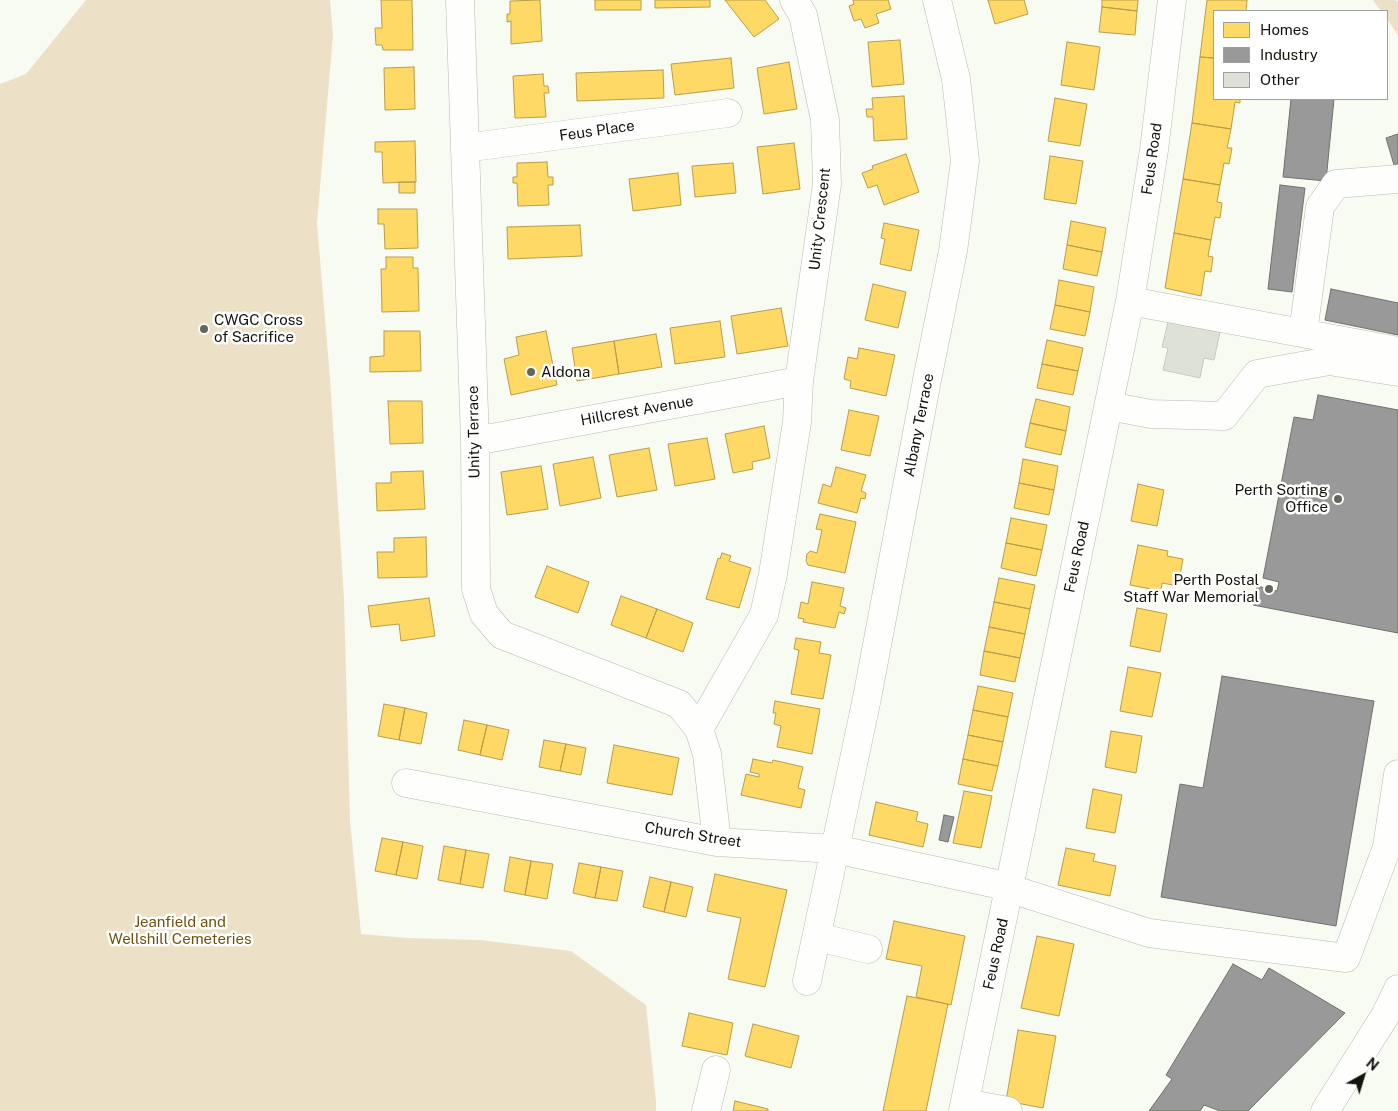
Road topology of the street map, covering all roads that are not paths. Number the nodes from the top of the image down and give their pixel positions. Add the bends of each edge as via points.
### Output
1 (460, 0) edge
2 (794, 0) edge
3 (937, 0) edge
4 (1172, 0) edge
5 (728, 113) dead end
6 (465, 148) junction
7 (1398, 179) edge
8 (1130, 301) junction
9 (1303, 333) junction
10 (1398, 351) edge
11 (1398, 372) edge
12 (799, 381) junction
13 (1109, 406) junction
14 (475, 441) junction
15 (699, 729) junction
16 (1398, 774) edge
17 (406, 783) dead end
18 (717, 842) junction
19 (835, 849) junction
20 (1009, 888) junction
21 (817, 937) junction
22 (868, 949) dead end
23 (807, 981) dead end
24 (1398, 989) edge
25 (716, 1070) dead end
26 (964, 1107) edge
27 (706, 1111) edge
28 (1008, 1111) edge
29 (1325, 1111) edge

1 - 6 street, Unity Terrace
2 - 12 street, Unity Crescent via 803,15 825,120 827,184
3 - 19 street, Albany Terrace via 956,79 965,162 953,251
4 - 8 street, Feus Road via 1154,150
5 - 6 street, Feus Place
6 - 14 street, Unity Terrace
7 - 9 street via 1336,184 1320,207
8 - 9 street
8 - 13 street, Feus Road
9 - 10 street
11 - 13 street via 1329,361 1257,374 1224,416 1151,414
12 - 14 street, Hillcrest Avenue
12 - 15 street via 797,422 764,615
13 - 20 street, Feus Road
14 - 15 street, Unity Terrace via 476,589 484,614 502,635 679,704
15 - 18 street, Unity Terrace via 706,754
16 - 20 street, Church Street via 1387,847 1346,958 1149,933
17 - 18 street, Church Street
18 - 19 street, Church Street
19 - 20 street, Church Street
19 - 21 street, Albany Terrace
20 - 26 street, Feus Road
21 - 22 street
21 - 23 street, Albany Terrace
24 - 29 street via 1385,1016
25 - 27 street
26 - 28 street

